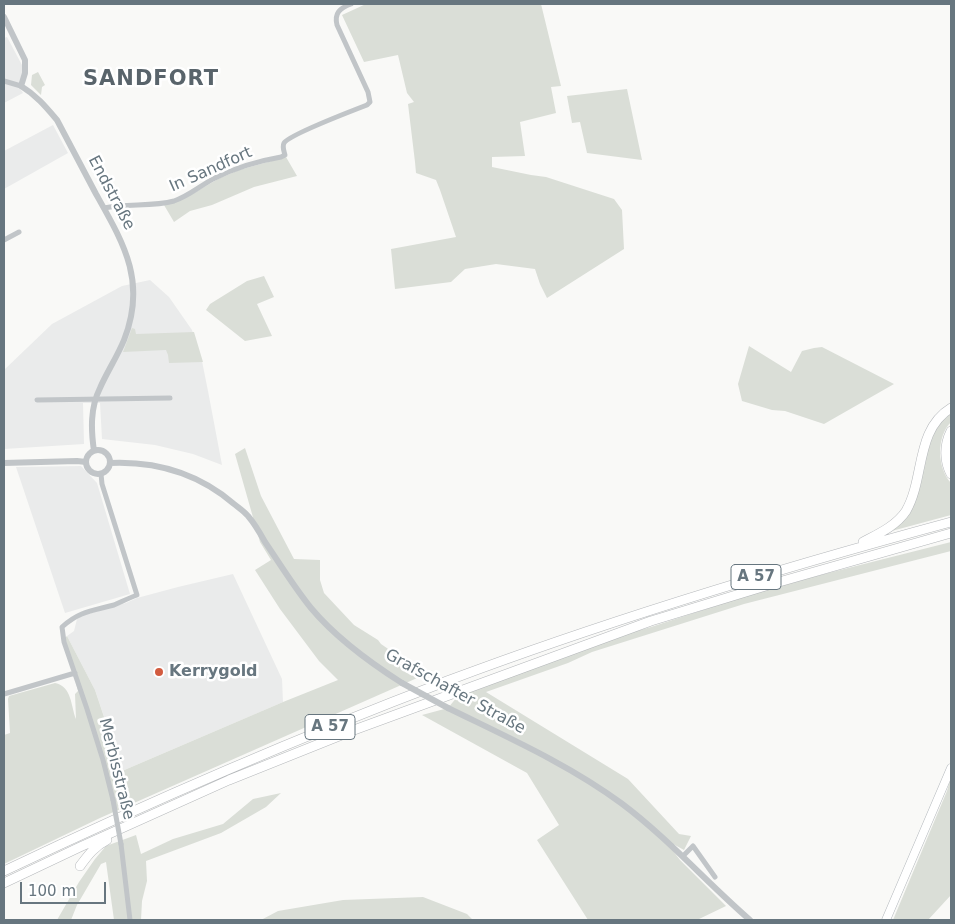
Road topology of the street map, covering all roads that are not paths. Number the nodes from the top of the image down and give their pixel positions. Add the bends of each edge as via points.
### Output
1 (351, 4) edge
2 (4, 17) edge
3 (4, 81) edge
4 (21, 86) junction
5 (104, 208) junction
6 (20, 232) dead end
7 (4, 240) edge
8 (170, 398) dead end
9 (96, 399) junction
10 (37, 400) dead end
11 (951, 408) edge
12 (951, 432) edge
13 (94, 451) junction
14 (86, 462) junction
15 (4, 463) edge
16 (110, 463) junction
17 (101, 474) junction
18 (951, 474) edge
19 (951, 522) edge
20 (951, 533) edge
21 (846, 550) junction
22 (75, 673) junction
23 (4, 694) edge
24 (951, 768) edge
25 (151, 816) junction
26 (683, 856) junction
27 (80, 866) dead end
28 (4, 871) edge
29 (715, 877) dead end
30 (4, 883) edge
31 (130, 920) edge
32 (750, 920) edge
33 (886, 920) edge

1 - 5 street, In Sandfort via 338,12 337,25 368,92 370,102 367,105 290,138 284,142 285,155 282,157 236,169 184,197 165,203
2 - 4 street via 25,60
3 - 4 street
4 - 5 street, Endstraße via 45,105 57,120
5 - 9 street, Endstraße via 131,267 134,287 124,341
6 - 7 street
8 - 9 street
9 - 10 street
9 - 13 street, Endstraße via 92,421
11 - 21 highway via 931,428 918,479 905,511 890,527
12 - 18 highway via 946,462
13 - 14 street
13 - 16 street via 107,454
14 - 15 street
14 - 17 street via 91,472
16 - 17 street
16 - 26 street, Grafschafter Straße, bridge via 167,468 191,476 228,498 248,516 312,609 366,659 402,683 578,775 621,803
17 - 22 street, Merbisstraße via 136,595 78,615 62,627
19 - 21 highway, A 57
20 - 25 highway, A 57 via 651,621 354,730 229,780
21 - 28 highway, A 57 via 666,605 346,720 172,794
22 - 23 street
22 - 31 street, Merbisstraße, bridge via 113,800
24 - 33 main road
25 - 27 highway via 99,844
25 - 30 highway, A 57
26 - 29 street via 693,846
26 - 32 street, Grafschafter Straße

